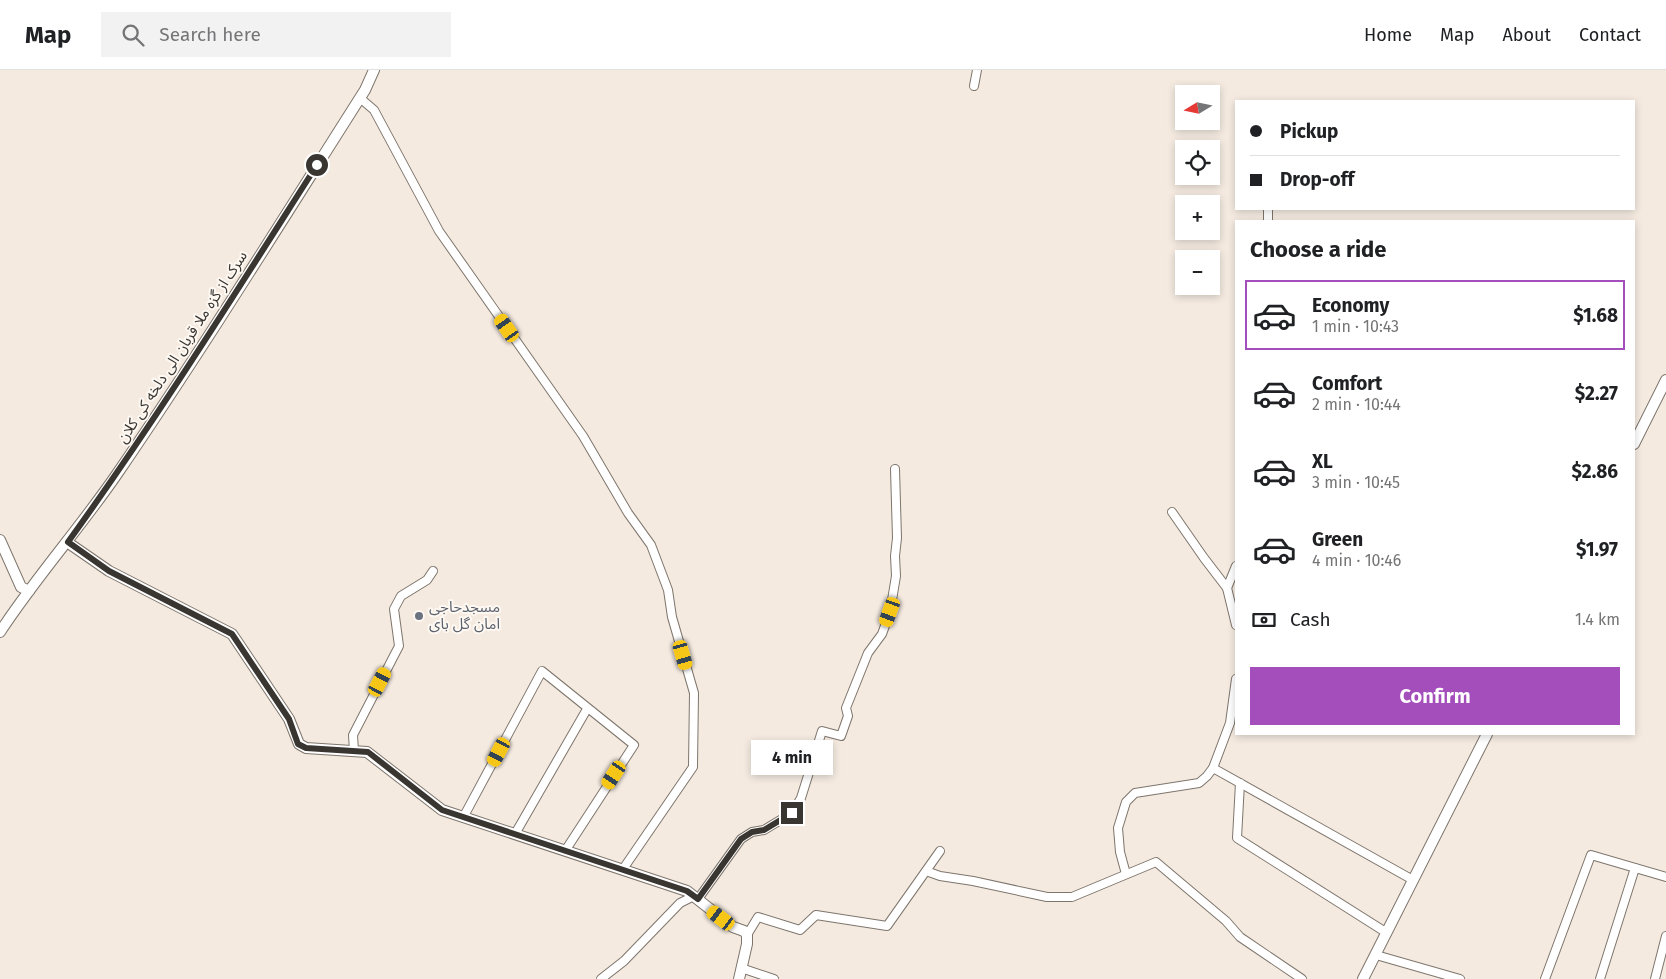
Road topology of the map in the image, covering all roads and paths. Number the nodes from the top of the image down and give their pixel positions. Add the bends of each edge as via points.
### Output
1 (374, 70) edge
2 (977, 70) edge
3 (974, 86) dead end
4 (360, 98) junction
5 (1666, 380) edge
6 (1635, 442) edge
7 (895, 469) dead end
8 (1172, 512) dead end
9 (0, 540) edge
10 (68, 542) junction
11 (1235, 568) edge
12 (433, 571) dead end
13 (1227, 588) junction
14 (29, 591) junction
15 (1235, 621) edge
16 (0, 632) edge
17 (1235, 686) edge
18 (587, 709) junction
19 (1486, 735) edge
20 (354, 751) junction
21 (1213, 768) junction
22 (1240, 783) junction
23 (464, 816) junction
24 (515, 834) junction
25 (565, 851) junction
26 (940, 851) dead end
27 (1635, 868) junction
28 (623, 869) junction
29 (926, 871) junction
30 (1126, 874) junction
31 (1666, 877) edge
32 (1414, 880) junction
33 (696, 897) junction
34 (1387, 933) junction
35 (747, 935) junction
36 (1666, 936) edge
37 (1376, 955) junction
38 (741, 968) junction
39 (601, 979) edge
40 (739, 979) edge
41 (774, 979) edge
42 (1302, 979) edge
43 (1363, 979) edge
44 (1460, 979) edge
45 (1545, 979) edge
46 (1600, 979) edge
47 (1655, 979) edge

1 - 4 street, سرک از گزه ملا قربان الی دلخه کی کلان
2 - 3 street
4 - 10 street, سرک از گزه ملا قربان الی دلخه کی کلان via 192,361
4 - 28 street via 374,110 439,231 583,436 628,513 651,545 668,590 672,617 694,693 693,767
5 - 6 street
7 - 33 street via 896,576 890,612 882,634 868,653 846,708 848,716 841,736 822,731 801,798 792,813 741,839
8 - 13 street
9 - 14 street via 21,587
10 - 14 street, سرک از گزه ملا قربان الی دلخه کی کلان
10 - 20 street via 109,571 232,634 289,719 298,744 306,748
11 - 13 street
12 - 20 street via 427,580 401,596 394,609 399,646 353,735
13 - 15 street
14 - 16 street, سرک از گزه ملا قربان الی دلخه کی کلان
17 - 21 street via 1230,723
18 - 23 street via 542,671
18 - 24 street
18 - 25 street via 634,745
19 - 32 street
20 - 23 street via 368,752 442,810
21 - 22 street
21 - 30 street via 1199,783 1135,793 1126,802 1118,828
22 - 32 street
22 - 34 street via 1237,838
23 - 24 street
24 - 25 street
25 - 28 street
26 - 29 street
27 - 31 street
27 - 45 street via 1591,855
27 - 46 street
28 - 33 street
29 - 30 street via 1047,897 1072,897
29 - 35 street via 887,926 816,915 800,930 758,917
30 - 42 street via 1156,862 1226,921 1240,937
32 - 34 street
33 - 35 street
33 - 39 street via 680,903 624,961
34 - 37 street
35 - 38 street
36 - 47 street
37 - 43 street
37 - 44 street
38 - 40 street
38 - 41 street

